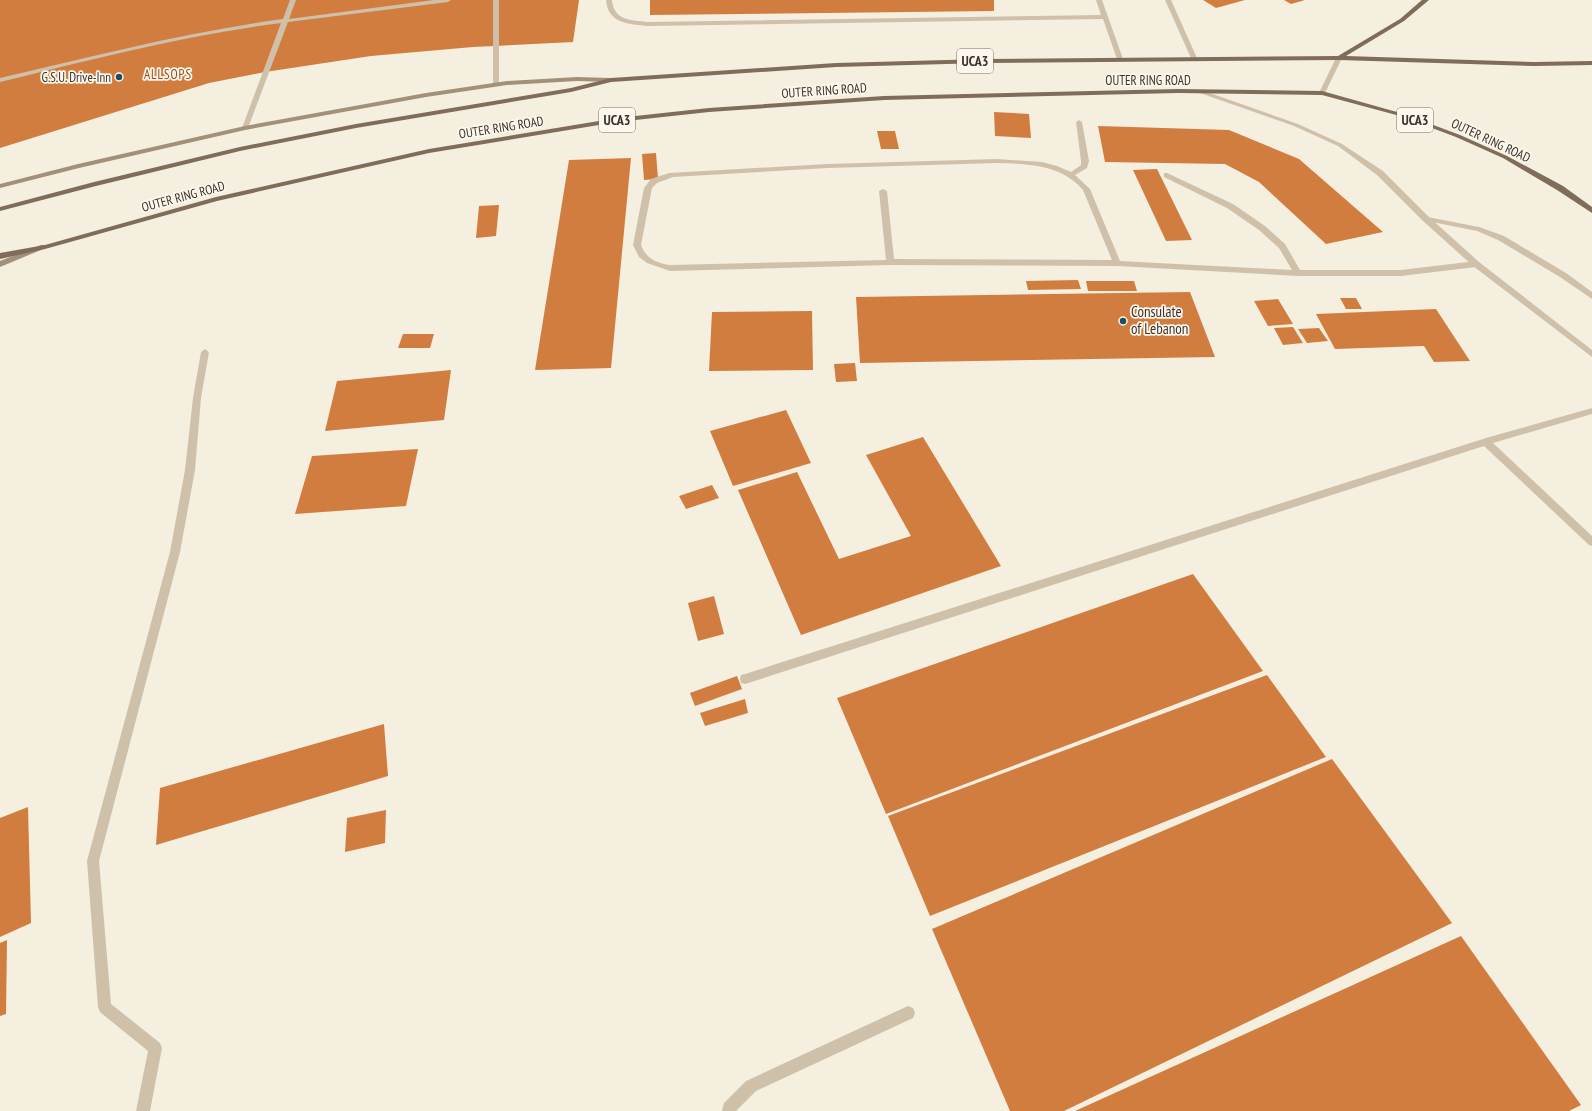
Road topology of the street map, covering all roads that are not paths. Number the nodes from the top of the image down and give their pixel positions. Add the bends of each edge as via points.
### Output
1 (293, 0) edge
2 (448, 0) edge
3 (496, 0) edge
4 (609, 0) edge
5 (1099, 0) edge
6 (1168, 0) edge
7 (1426, 0) edge
8 (1105, 17) junction
9 (284, 20) junction
10 (1194, 58) junction
11 (1339, 58) junction
12 (1120, 59) junction
13 (1592, 63) edge
14 (0, 80) edge
15 (611, 80) junction
16 (496, 84) junction
17 (1202, 92) junction
18 (1322, 93) junction
19 (1079, 122) dead end
20 (245, 128) junction
21 (1070, 175) junction
22 (1167, 175) dead end
23 (0, 186) edge
24 (883, 191) dead end
25 (0, 209) edge
26 (1592, 210) edge
27 (1425, 218) junction
28 (45, 247) junction
29 (0, 256) edge
30 (890, 262) junction
31 (0, 264) edge
32 (1117, 264) junction
33 (1476, 264) junction
34 (1298, 273) junction
35 (1592, 296) edge
36 (205, 352) dead end
37 (1592, 354) edge
38 (1592, 411) edge
39 (1486, 442) junction
40 (1592, 542) edge
41 (745, 679) dead end
42 (908, 1013) dead end
43 (143, 1111) edge
44 (729, 1111) edge

1 - 9 street
2 - 9 street
3 - 16 street
4 - 8 street via 608,8 623,21 648,24
5 - 8 street
6 - 10 street
7 - 11 main road via 1402,20
8 - 12 street
9 - 14 street via 171,40
9 - 20 street
10 - 11 main road, OUTER RING ROAD / UCA3
10 - 12 main road, OUTER RING ROAD / UCA3
11 - 13 main road, OUTER RING ROAD via 1534,64
11 - 18 street
12 - 15 main road, OUTER RING ROAD / UCA3 via 836,65
15 - 16 main road, OUTER RING ROAD / UCA3 via 545,80
15 - 25 main road, OUTER RING ROAD / UCA3 via 240,149
16 - 20 main road, OUTER RING ROAD / UCA3
17 - 18 main road, OUTER RING ROAD / UCA3
17 - 27 street via 1296,125 1340,145 1380,172
17 - 28 main road, OUTER RING ROAD / UCA3 via 884,98 709,110 617,120 430,151 216,199
18 - 26 main road, OUTER RING ROAD / UCA3 via 1402,115 1458,136 1505,157 1560,188
19 - 21 street via 1085,161 1084,166
20 - 23 main road, OUTER RING ROAD / UCA3
21 - 30 street via 1043,164 995,161 848,164 672,175 654,181 648,188 637,245 643,258 670,268
21 - 32 street via 1086,189
22 - 34 street via 1230,206 1262,228 1282,246
24 - 30 street
27 - 33 street
27 - 35 street via 1479,230 1501,238 1563,275
28 - 29 main road, OUTER RING ROAD / UCA3
28 - 31 main road, OUTER RING ROAD / UCA3
30 - 32 street
32 - 34 street
33 - 34 street via 1401,273
33 - 37 street
36 - 43 street via 197,398 190,470 175,552 93,861 105,1006 155,1048
38 - 39 street
39 - 40 street
39 - 41 street
42 - 44 street via 751,1086

